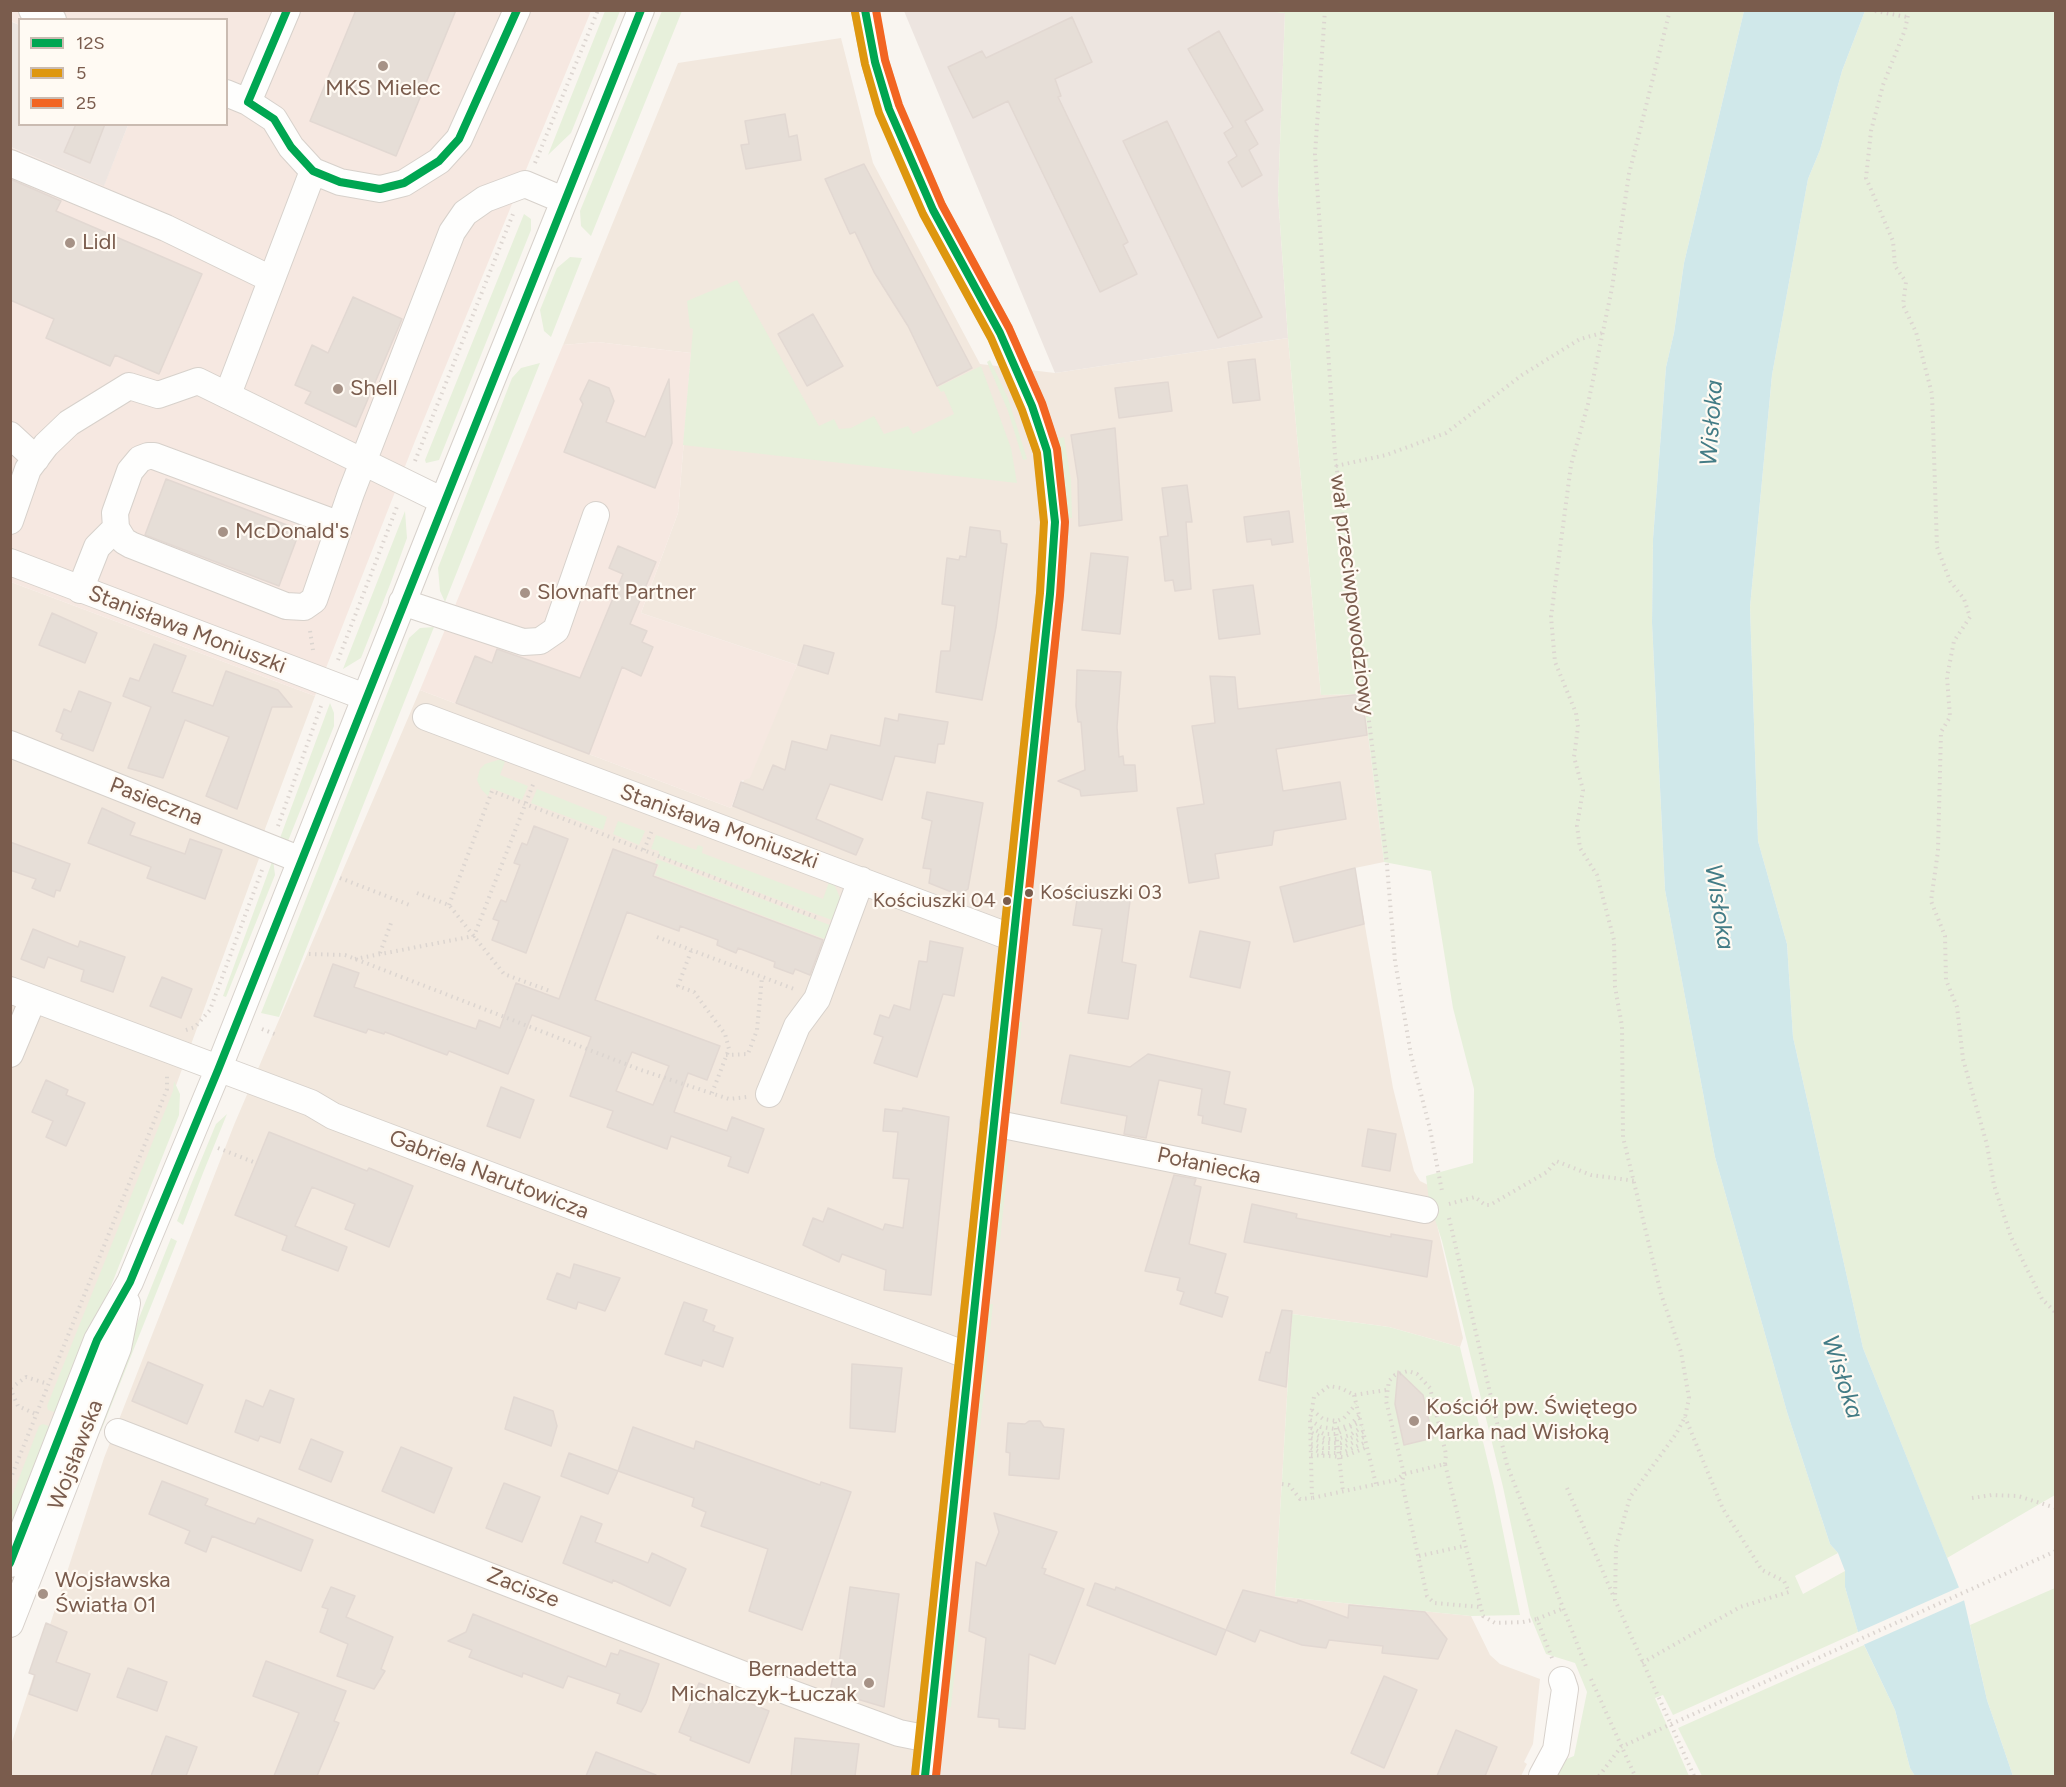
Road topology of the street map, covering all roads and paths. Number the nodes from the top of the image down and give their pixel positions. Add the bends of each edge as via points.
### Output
1 (32, 10) edge
2 (287, 10) edge
3 (517, 10) edge
4 (598, 10) edge
5 (641, 10) edge
6 (865, 10) edge
7 (1325, 10) edge
8 (1670, 10) edge
9 (1909, 10) edge
10 (1875, 11) edge
11 (1908, 17) junction
12 (49, 18) edge
13 (237, 97) edge
14 (10, 163) edge
15 (313, 171) junction
16 (525, 184) junction
17 (563, 200) junction
18 (271, 279) junction
19 (1602, 333) junction
20 (228, 394) junction
21 (10, 435) edge
22 (36, 459) junction
23 (364, 461) junction
24 (1336, 466) junction
25 (406, 482) junction
26 (443, 501) junction
27 (596, 515) dead end
28 (10, 521) edge
29 (340, 525) junction
30 (116, 528) junction
31 (10, 562) edge
32 (80, 590) junction
33 (402, 602) junction
34 (304, 607) junction
35 (314, 661) dead end
36 (328, 684) junction
37 (365, 696) junction
38 (426, 717) dead end
39 (10, 744) edge
40 (532, 787) dead end
41 (526, 804) junction
42 (657, 817) dead end
43 (271, 847) junction
44 (644, 850) junction
45 (301, 860) junction
46 (340, 878) dead end
47 (861, 880) junction
48 (417, 893) dead end
49 (449, 905) junction
50 (412, 906) dead end
51 (391, 923) dead end
52 (843, 928) junction
53 (474, 936) junction
54 (657, 937) dead end
55 (1013, 938) junction
56 (692, 951) junction
57 (309, 954) dead end
58 (379, 954) junction
59 (354, 959) junction
60 (762, 977) junction
61 (550, 991) dead end
62 (22, 994) edge
63 (817, 999) junction
64 (180, 1033) dead end
65 (10, 1054) edge
66 (726, 1055) junction
67 (218, 1070) junction
68 (167, 1071) dead end
69 (712, 1093) junction
70 (769, 1094) joint
71 (993, 1123) junction
72 (218, 1148) dead end
73 (256, 1163) dead end
74 (1636, 1181) junction
75 (1434, 1202) joint
76 (130, 1282) junction
77 (2055, 1313) edge
78 (969, 1356) junction
79 (48, 1384) junction
80 (11, 1388) edge
81 (1386, 1390) junction
82 (1354, 1395) junction
83 (1356, 1403) junction
84 (1311, 1409) junction
85 (36, 1414) junction
86 (1359, 1415) junction
87 (1685, 1416) junction
88 (48, 1418) dead end
89 (1310, 1420) junction
90 (1335, 1422) junction
91 (1311, 1430) junction
92 (118, 1432) dead end
93 (1364, 1434) junction
94 (1311, 1444) junction
95 (1337, 1444) junction
96 (1311, 1455) junction
97 (1445, 1464) junction
98 (1404, 1474) junction
99 (10, 1480) edge
100 (1282, 1484) dead end
101 (1376, 1484) junction
102 (1568, 1488) dead end
103 (1343, 1492) junction
104 (1312, 1498) junction
105 (1972, 1498) dead end
106 (2055, 1508) edge
107 (1464, 1546) junction
108 (2055, 1551) edge
109 (1419, 1556) junction
110 (10, 1564) edge
111 (1615, 1600) junction
112 (1480, 1607) junction
113 (1564, 1608) junction
114 (1537, 1619) junction
115 (10, 1624) edge
116 (1642, 1663) junction
117 (1557, 1671) joint
118 (929, 1738) junction
119 (1621, 1747) junction
120 (925, 1776) edge
121 (1542, 1776) edge
122 (1599, 1776) edge
123 (1635, 1776) edge
124 (1694, 1776) edge

1 - 12 street
2 - 13 street
3 - 15 street via 459,139 439,160 404,183 380,189 340,182
4 - 16 path
5 - 17 street, Wojsławska
6 - 55 street via 874,62 889,109 933,210 1018,371 1047,451 1055,522 1050,594
7 - 24 path, wał przeciwpowodziowy via 1315,154
8 - 19 path via 1629,174
9 - 11 path
10 - 11 path
11 - 77 path via 1874,119 1866,178 1893,241 1894,266 1906,282 1903,305 1916,332 1932,394 1937,547 1970,617 1954,641 1947,677 1950,717 1941,732 1938,851 1931,901 1945,936 1946,980 1957,1007 1964,1059 1994,1185 2011,1237 2042,1299
13 - 15 street via 274,119 291,147
14 - 18 street via 166,228
15 - 18 street
16 - 17 street
16 - 23 street via 485,199 465,213 452,232
16 - 25 path
17 - 26 street, Wojsławska
18 - 20 street
19 - 24 path via 1580,339 1522,375 1446,433 1386,455
19 - 74 path via 1571,465 1551,617 1555,662 1578,727 1574,757 1583,790 1577,826 1580,848 1597,875 1614,940 1622,1026 1623,1137
20 - 22 street via 198,381 158,395 129,386 69,423
20 - 23 street
21 - 22 street
22 - 28 street via 28,469
23 - 25 street
23 - 29 street
24 - 75 path, wał przeciwpowodziowy via 1386,854 1395,961 1438,1174
25 - 26 street
25 - 36 path
26 - 33 street, Wojsławska
27 - 33 street via 556,630 540,641 523,642
29 - 30 street via 154,456 140,459 130,471 115,513
29 - 34 street via 314,600
30 - 32 street via 97,547
30 - 34 street via 131,545 285,606
31 - 32 street, Stanisława Moniuszki
32 - 36 street, Stanisława Moniuszki
33 - 37 street, Wojsławska
34 - 35 path
36 - 37 street, Stanisława Moniuszki
36 - 43 path
37 - 45 street, Wojsławska
38 - 47 street, Stanisława Moniuszki
39 - 43 street, Pasieczna
40 - 41 path
41 - 44 path
41 - 49 path via 492,792
41 - 53 path
42 - 44 path
43 - 45 street, Pasieczna
43 - 64 path via 210,1010 195,1027
44 - 52 path
45 - 67 street, Wojsławska
46 - 50 path
47 - 52 street
47 - 55 street, Stanisława Moniuszki
48 - 49 path
49 - 53 path
51 - 58 path
52 - 63 street
53 - 58 path
53 - 61 path via 504,974
54 - 56 path
55 - 71 street
56 - 60 path
56 - 66 path via 678,986 694,992 725,1034 729,1048
57 - 59 path
58 - 59 path
59 - 69 path
60 - 63 path
60 - 66 path via 757,1030 748,1054
62 - 65 street
62 - 67 street, Gabriela Narutowicza
63 - 70 street via 797,1026
66 - 69 path
67 - 76 street, Wojsławska
67 - 78 street, Gabriela Narutowicza
68 - 79 path via 167,1089
69 - 70 path via 729,1099
71 - 75 street, Połaniecka
71 - 78 street
72 - 73 path
74 - 87 path via 1661,1294 1681,1352 1689,1398
74 - 113 path via 1591,1175 1556,1161 1547,1173 1490,1206 1475,1197 1445,1204 1508,1465
76 - 110 street, Wojsławska via 98,1340
76 - 115 street, Wojsławska via 118,1348
78 - 118 street
79 - 80 path via 27,1377
79 - 85 path
80 - 85 path via 18,1406
81 - 82 path
81 - 97 path via 1389,1381 1401,1373 1417,1374 1424,1379 1430,1388
81 - 98 path
82 - 83 path
82 - 84 path via 1329,1386 1314,1398
83 - 86 path
83 - 90 path via 1344,1418
84 - 89 path
84 - 90 path via 1323,1419
85 - 88 path
85 - 99 path
86 - 93 path
86 - 95 path
87 - 111 path via 1630,1497 1616,1547
87 - 116 path via 1723,1509 1762,1570 1784,1581 1789,1592 1740,1607
89 - 91 path
89 - 95 path
90 - 95 path
91 - 94 path
91 - 95 path
92 - 118 street, Zacisze via 791,1693 899,1733
93 - 95 path
93 - 95 path
93 - 95 path
93 - 101 path
94 - 95 path
94 - 95 path
94 - 96 path
95 - 96 path
95 - 103 path
96 - 104 path
97 - 98 path
97 - 107 path
98 - 101 path
98 - 109 path via 1402,1483
100 - 104 path via 1289,1485 1300,1499
101 - 103 path
102 - 111 path
103 - 104 path
105 - 106 path via 2018,1496
107 - 109 path
107 - 112 path
108 - 119 path, bridge
109 - 112 path via 1429,1600
111 - 116 path
112 - 114 path via 1483,1616 1495,1623
113 - 114 path
113 - 119 path
114 - 117 path
116 - 124 path
117 - 121 street via 1565,1689 1556,1750
118 - 120 street
119 - 122 path
119 - 123 path

